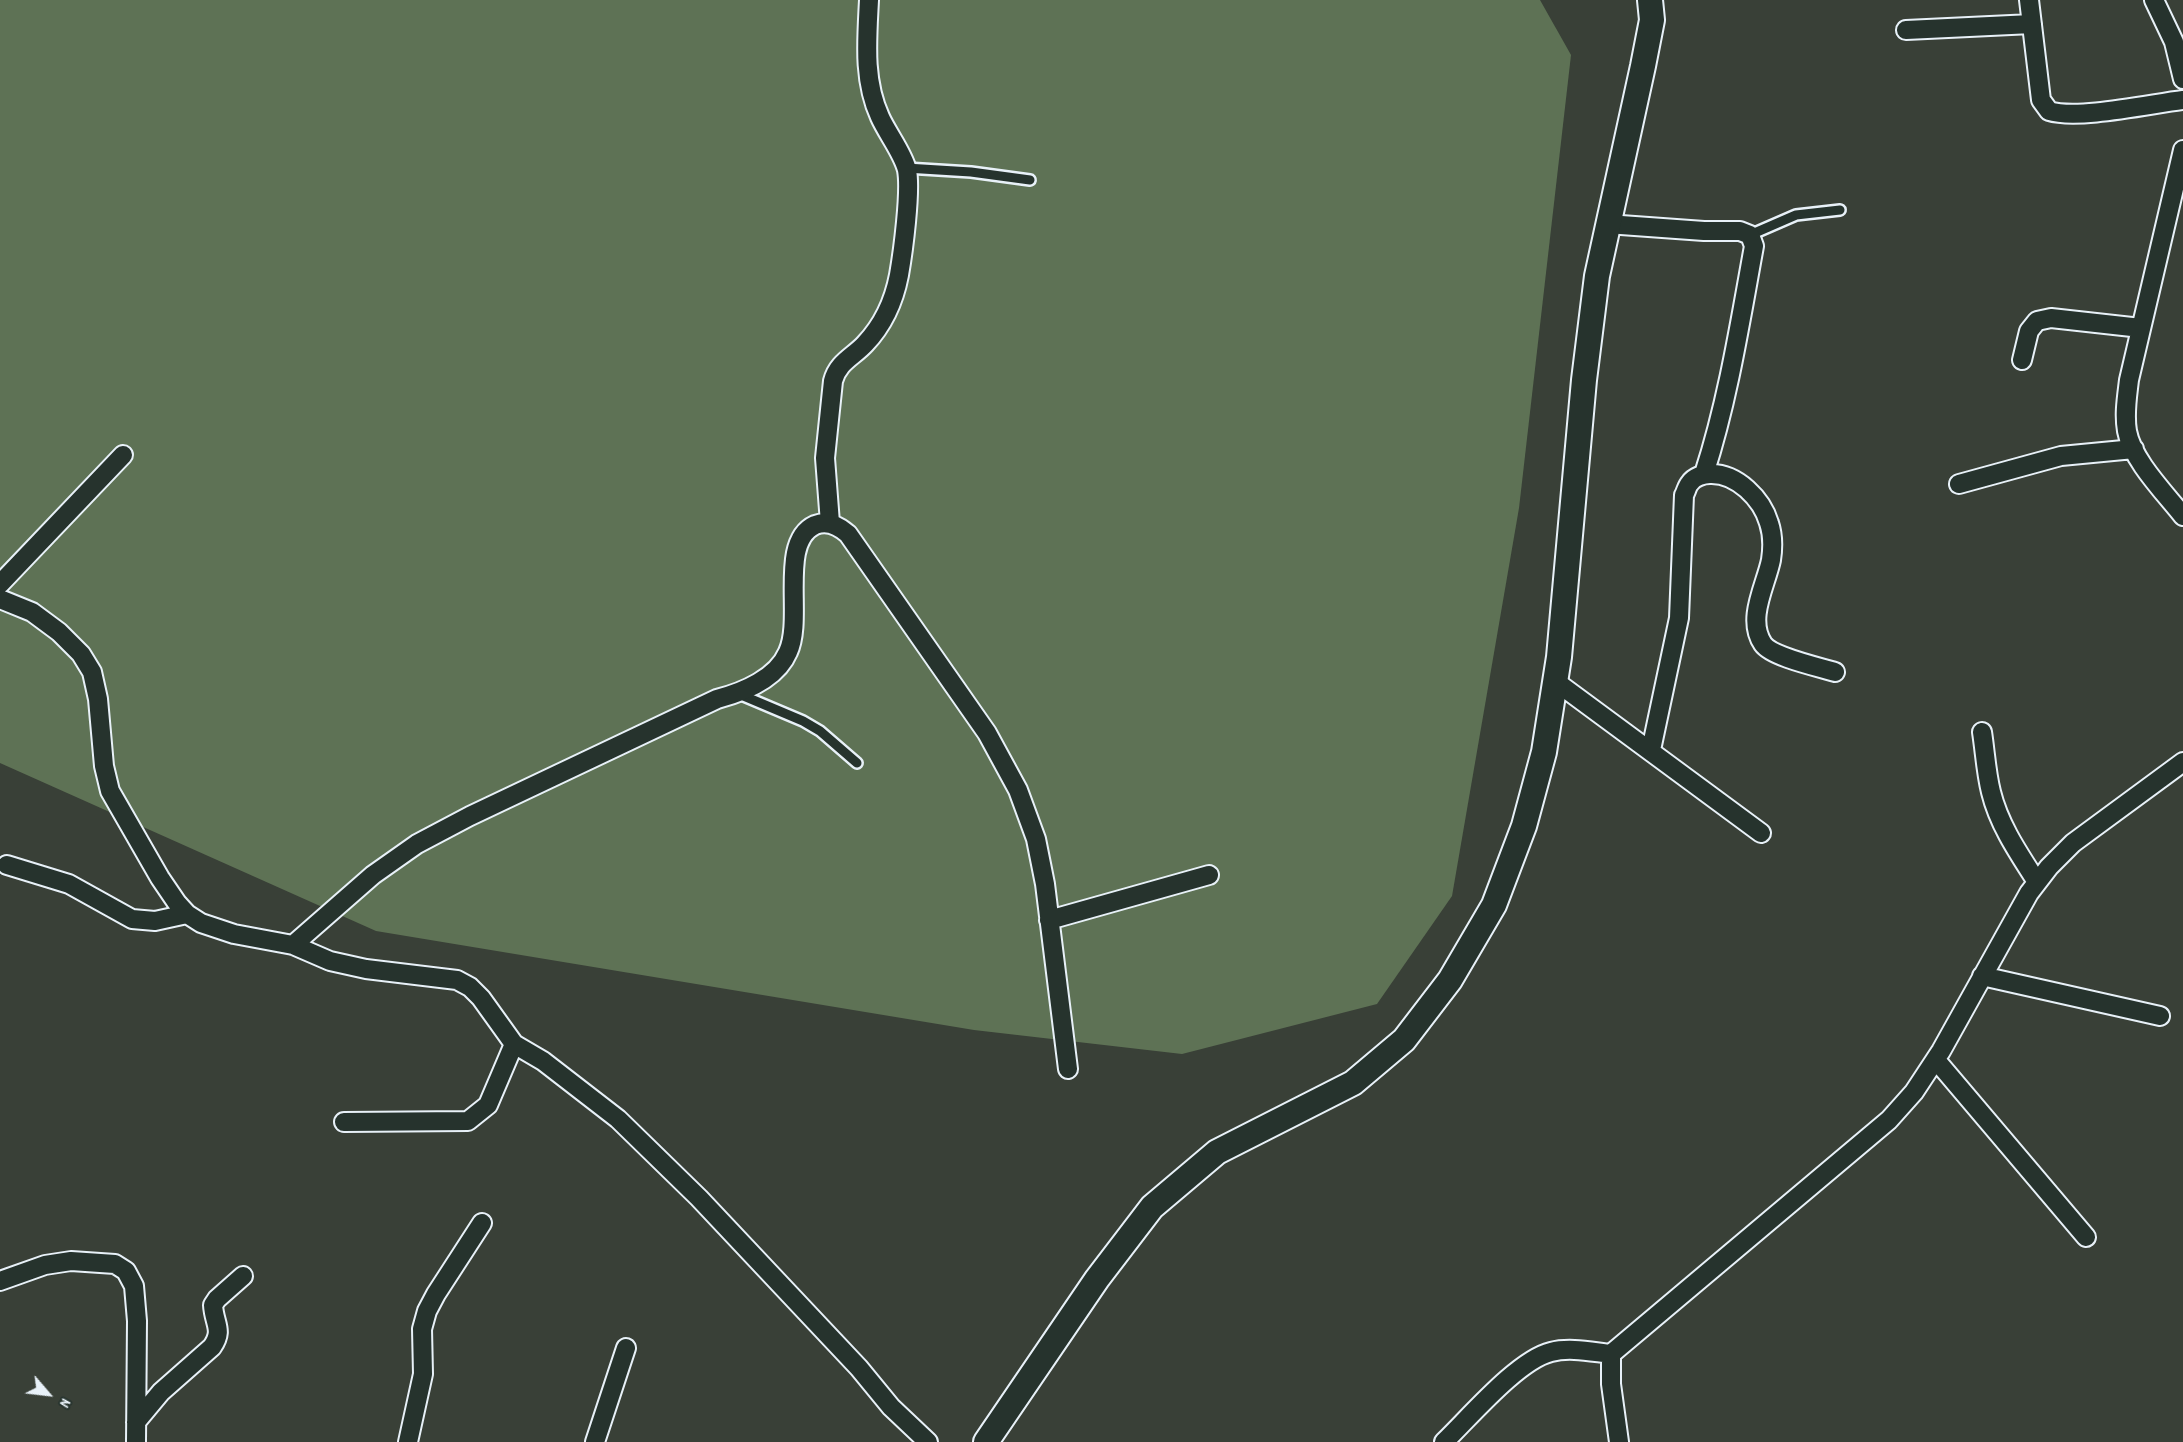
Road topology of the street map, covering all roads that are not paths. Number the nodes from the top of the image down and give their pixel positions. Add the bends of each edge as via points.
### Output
1 (870, 0) edge
2 (1650, 0) edge
3 (2029, 0) edge
4 (2154, 0) edge
5 (2032, 24) junction
6 (1906, 30) dead end
7 (2183, 78) edge
8 (2183, 100) edge
9 (2183, 150) edge
10 (906, 168) junction
11 (1030, 180) dead end
12 (1840, 210) dead end
13 (1607, 224) junction
14 (1750, 235) junction
15 (2141, 328) junction
16 (2022, 360) dead end
17 (2134, 449) junction
18 (123, 455) dead end
19 (1704, 474) junction
20 (1959, 484) dead end
21 (2183, 516) edge
22 (830, 523) junction
23 (0, 584) edge
24 (0, 599) edge
25 (1835, 672) dead end
26 (1556, 681) junction
27 (738, 694) junction
28 (1983, 732) dead end
29 (1651, 750) junction
30 (2183, 762) edge
31 (857, 763) dead end
32 (1761, 833) dead end
33 (7, 865) dead end
34 (1209, 875) dead end
35 (2037, 882) junction
36 (188, 914) junction
37 (1049, 920) junction
38 (293, 945) junction
39 (1982, 976) junction
40 (2160, 1016) dead end
41 (514, 1044) junction
42 (1935, 1060) junction
43 (1068, 1069) dead end
44 (344, 1122) dead end
45 (482, 1223) dead end
46 (2086, 1237) dead end
47 (243, 1276) dead end
48 (0, 1281) edge
49 (626, 1348) dead end
50 (1611, 1354) junction
51 (136, 1422) junction
52 (136, 1442) edge
53 (408, 1442) edge
54 (594, 1442) edge
55 (928, 1442) edge
56 (987, 1442) edge
57 (1444, 1442) edge
58 (1619, 1442) edge

1 - 10 street via 866,60 873,99
2 - 13 main road via 1652,20
3 - 5 street
4 - 7 street via 2174,42
5 - 6 street
5 - 8 street via 2041,100 2049,111 2061,115
9 - 15 street
10 - 11 lane
10 - 22 street via 907,201 893,297 882,322 865,345 842,362 833,381 825,458
12 - 14 lane via 1796,215
13 - 14 street via 1740,231
13 - 26 main road via 1584,380
14 - 19 street via 1754,246 1726,393
15 - 16 street via 2051,318 2037,321 2029,331
15 - 17 street via 2126,410 2127,433
17 - 20 street via 2061,456
17 - 21 street
18 - 23 street
19 - 25 street via 1720,474 1736,481 1752,493 1769,521 1773,540 1771,560 1757,614 1764,646
19 - 29 street via 1690,482 1684,495 1679,618
22 - 27 street via 808,529 797,544 795,617 789,651 776,670
22 - 37 street via 848,534 998,752 1018,790 1036,839
24 - 36 street via 32,612 59,632 92,672 110,791 155,869
26 - 29 street
26 - 56 main road via 1544,752 1524,826 1494,905 1450,980 1404,1040 1353,1083 1217,1152 1152,1207 1097,1279
27 - 31 lane via 803,721
27 - 38 street via 717,699 667,722 417,844 373,875
28 - 35 street via 1990,791 1997,812
29 - 32 street
30 - 35 street via 2073,843
33 - 36 street via 69,884 132,919 155,921
34 - 37 street
35 - 39 street
36 - 38 street via 201,923 234,934
37 - 43 street
38 - 41 street via 330,961 366,969 456,980 481,998
39 - 40 street
39 - 42 street
41 - 44 street via 488,1105 468,1121
41 - 55 street via 543,1061 618,1119 699,1198 891,1407
42 - 46 street
42 - 50 street via 1889,1120
45 - 53 street via 427,1311 422,1329 423,1374
47 - 51 street via 213,1305 218,1339 160,1392
48 - 51 street via 45,1265 71,1261 115,1264 126,1272 134,1286 137,1322
49 - 54 street
50 - 57 street via 1550,1352 1521,1366
50 - 58 street
51 - 52 street

